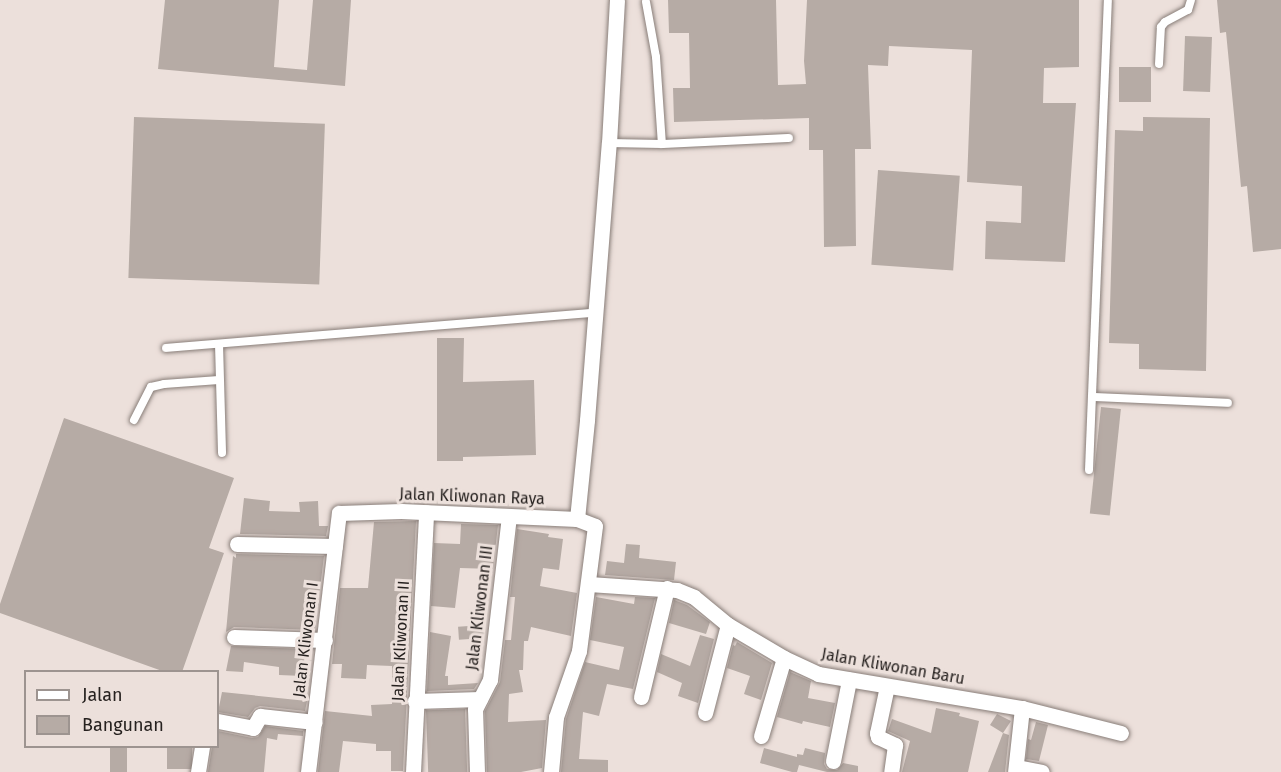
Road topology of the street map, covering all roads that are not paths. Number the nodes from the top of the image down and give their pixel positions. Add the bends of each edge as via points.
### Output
1 (617, 0) edge
2 (1108, 0) edge
3 (1191, 0) edge
4 (646, 2) dead end
5 (1159, 63) dead end
6 (789, 138) dead end
7 (609, 143) junction
8 (662, 144) junction
9 (596, 313) junction
10 (219, 344) junction
11 (166, 348) dead end
12 (219, 380) junction
13 (1093, 397) junction
14 (1228, 403) dead end
15 (134, 420) dead end
16 (222, 453) dead end
17 (1089, 470) dead end
18 (340, 512) joint
19 (426, 512) junction
20 (509, 517) junction
21 (577, 519) junction
22 (237, 544) dead end
23 (335, 546) junction
24 (589, 584) junction
25 (667, 588) junction
26 (728, 625) junction
27 (234, 637) dead end
28 (325, 640) junction
29 (783, 658) junction
30 (849, 680) junction
31 (887, 686) junction
32 (641, 697) dead end
33 (480, 699) junction
34 (415, 701) junction
35 (1022, 708) junction
36 (705, 713) dead end
37 (219, 721) edge
38 (315, 722) junction
39 (1121, 733) dead end
40 (761, 736) dead end
41 (202, 748) edge
42 (833, 761) dead end
43 (1016, 769) edge
44 (198, 772) edge
45 (308, 772) edge
46 (413, 772) edge
47 (477, 772) edge
48 (551, 772) edge
49 (891, 772) edge
50 (1042, 772) edge

1 - 7 street
2 - 13 lane
3 - 5 lane via 1188,10 1161,27
4 - 8 lane via 657,57
6 - 8 lane
7 - 8 lane
7 - 9 street
9 - 10 lane
9 - 21 street
10 - 11 lane
10 - 12 lane
12 - 15 lane via 151,387
12 - 16 lane
13 - 14 lane
13 - 17 lane
18 - 19 street, Jalan Kliwonan Raya
18 - 23 street, Jalan Kliwonan I
19 - 20 street, Jalan Kliwonan Raya
19 - 34 street, Jalan Kliwonan II
20 - 21 street, Jalan Kliwonan Raya
20 - 33 street, Jalan Kliwonan III via 490,680
21 - 24 street via 594,525 596,532
22 - 23 street
23 - 28 street, Jalan Kliwonan I
24 - 25 street, Jalan Kliwonan Baru
24 - 48 street via 579,651 556,717
25 - 26 street, Jalan Kliwonan Baru via 694,597
25 - 32 street
26 - 29 street, Jalan Kliwonan Baru
26 - 36 street
27 - 28 street
28 - 38 street, Jalan Kliwonan I
29 - 30 street, Jalan Kliwonan Baru via 818,674
29 - 40 street
30 - 31 street, Jalan Kliwonan Baru
30 - 42 street
31 - 35 street, Jalan Kliwonan Baru
31 - 49 street via 877,732 878,737 895,745
33 - 34 street
33 - 47 street, Jalan Kliwonan III via 475,709
34 - 46 street, Jalan Kliwonan II
35 - 39 street, Jalan Kliwonan Baru
35 - 43 street
37 - 38 street via 253,728 260,716
38 - 45 street, Jalan Kliwonan I
41 - 44 street
43 - 50 street

